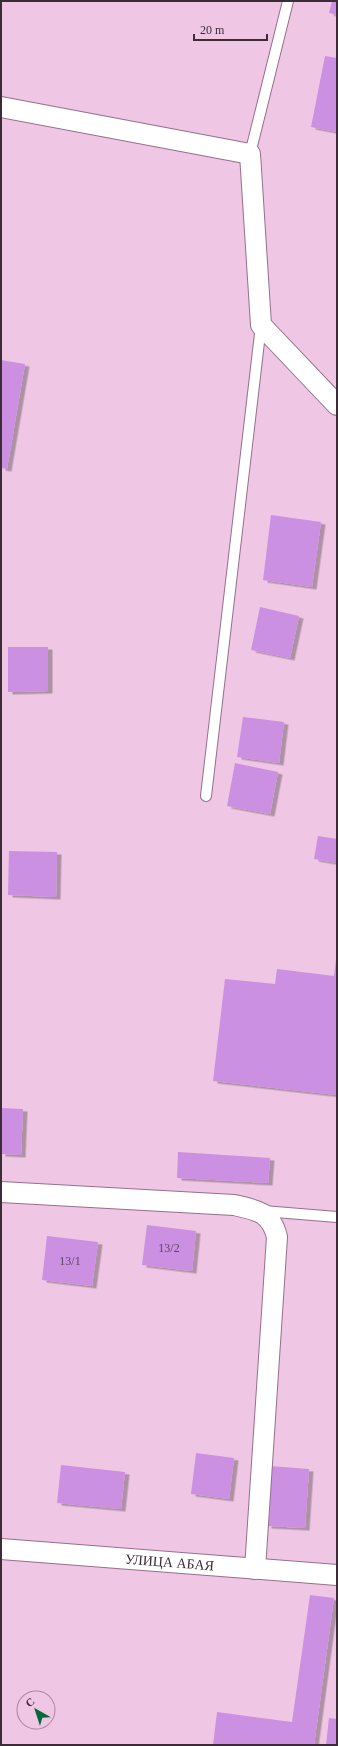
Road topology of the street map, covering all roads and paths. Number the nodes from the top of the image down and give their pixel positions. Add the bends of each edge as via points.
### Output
1 (288, 1) edge
2 (1, 107) edge
3 (250, 154) junction
4 (261, 325) junction
5 (337, 405) edge
6 (206, 796) dead end
7 (1, 1192) edge
8 (259, 1211) junction
9 (337, 1217) edge
10 (1, 1549) edge
11 (254, 1569) junction
12 (337, 1575) edge

1 - 3 lane
2 - 3 street
3 - 4 street
4 - 5 street
4 - 6 lane
7 - 8 street via 234,1206
8 - 9 lane
8 - 11 street via 274,1226 277,1237
10 - 11 street, УЛИЦА АБАЯ
11 - 12 street, УЛИЦА АБАЯ

